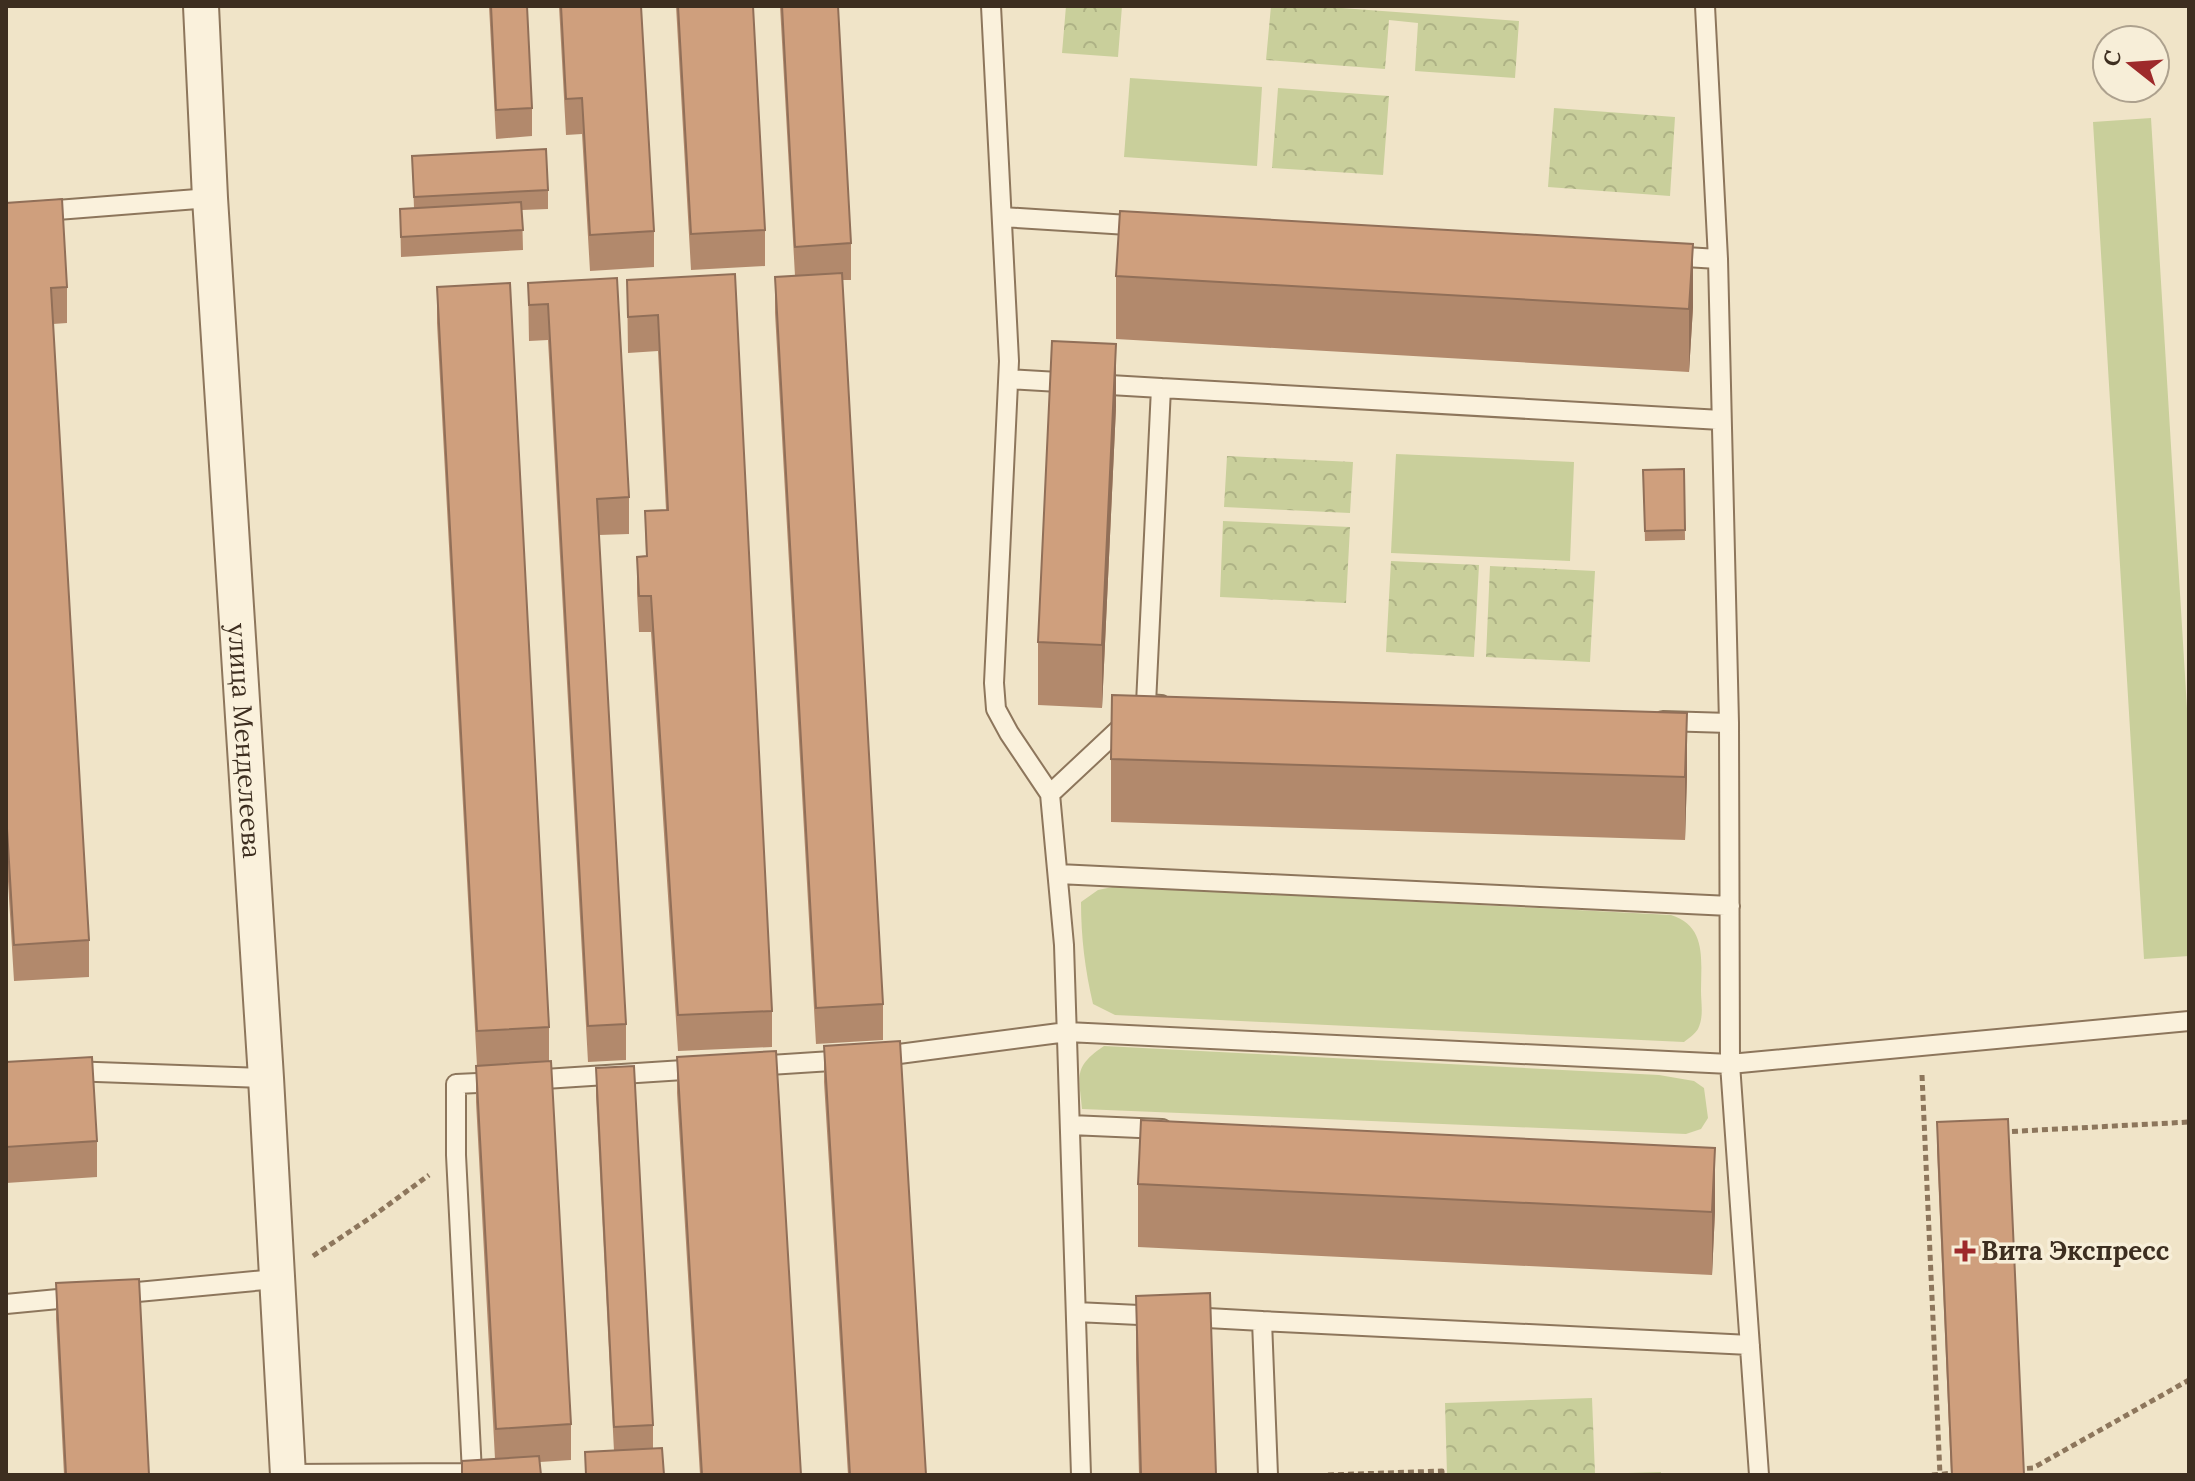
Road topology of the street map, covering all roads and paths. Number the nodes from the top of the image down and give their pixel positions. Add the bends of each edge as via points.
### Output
1 (201, 6) edge
2 (991, 6) edge
3 (1705, 6) edge
4 (210, 198) junction
5 (6, 214) edge
6 (1002, 217) junction
7 (1161, 227) edge
8 (1654, 255) edge
9 (1718, 259) junction
10 (1009, 379) junction
11 (1161, 388) junction
12 (1721, 420) junction
13 (1146, 704) junction
14 (1178, 705) edge
15 (1651, 720) edge
16 (1729, 723) junction
17 (1050, 794) junction
18 (1058, 874) junction
19 (1730, 906) junction
20 (2189, 1021) edge
21 (1067, 1032) junction
22 (1921, 1046) junction
23 (1730, 1064) junction
24 (740, 1067) edge
25 (709, 1069) edge
26 (52, 1070) edge
27 (266, 1078) junction
28 (2189, 1122) edge
29 (1070, 1125) junction
30 (1181, 1130) edge
31 (1987, 1133) edge
32 (456, 1155) junction
33 (276, 1279) junction
34 (6, 1304) edge
35 (1076, 1312) junction
36 (1262, 1321) junction
37 (1750, 1345) junction
38 (2189, 1380) edge
39 (2002, 1470) edge
40 (1956, 1473) edge
41 (288, 1474) edge
42 (1081, 1475) edge
43 (1268, 1475) edge
44 (1328, 1475) edge
45 (1442, 1475) edge
46 (1759, 1475) edge
47 (1932, 1475) edge
48 (1940, 1475) edge

1 - 4 street, улица Менделеева
2 - 6 lane
3 - 9 lane
4 - 5 lane
4 - 27 street, улица Менделеева
6 - 7 lane
6 - 10 lane
8 - 9 lane
9 - 12 lane
10 - 11 lane
10 - 17 lane via 996,709
11 - 12 lane
11 - 13 lane
12 - 16 lane
13 - 14 lane
13 - 17 lane
15 - 16 lane
16 - 19 lane
17 - 18 lane
18 - 19 lane
18 - 21 lane
19 - 23 lane
20 - 22 lane
21 - 23 lane
21 - 24 lane via 861,1059
21 - 29 lane
22 - 23 lane
22 - 48 path
23 - 37 lane via 1729,1156
25 - 32 lane via 456,1084
26 - 27 lane
27 - 33 street, улица Менделеева
28 - 31 path
29 - 30 lane
29 - 35 lane
32 - 33 path
32 - 41 lane via 472,1473
33 - 34 lane
33 - 41 street, улица Менделеева
35 - 36 lane
35 - 42 lane
36 - 37 lane
36 - 43 lane
37 - 46 lane
38 - 39 path via 2033,1468
40 - 48 path
44 - 45 path
47 - 48 path

